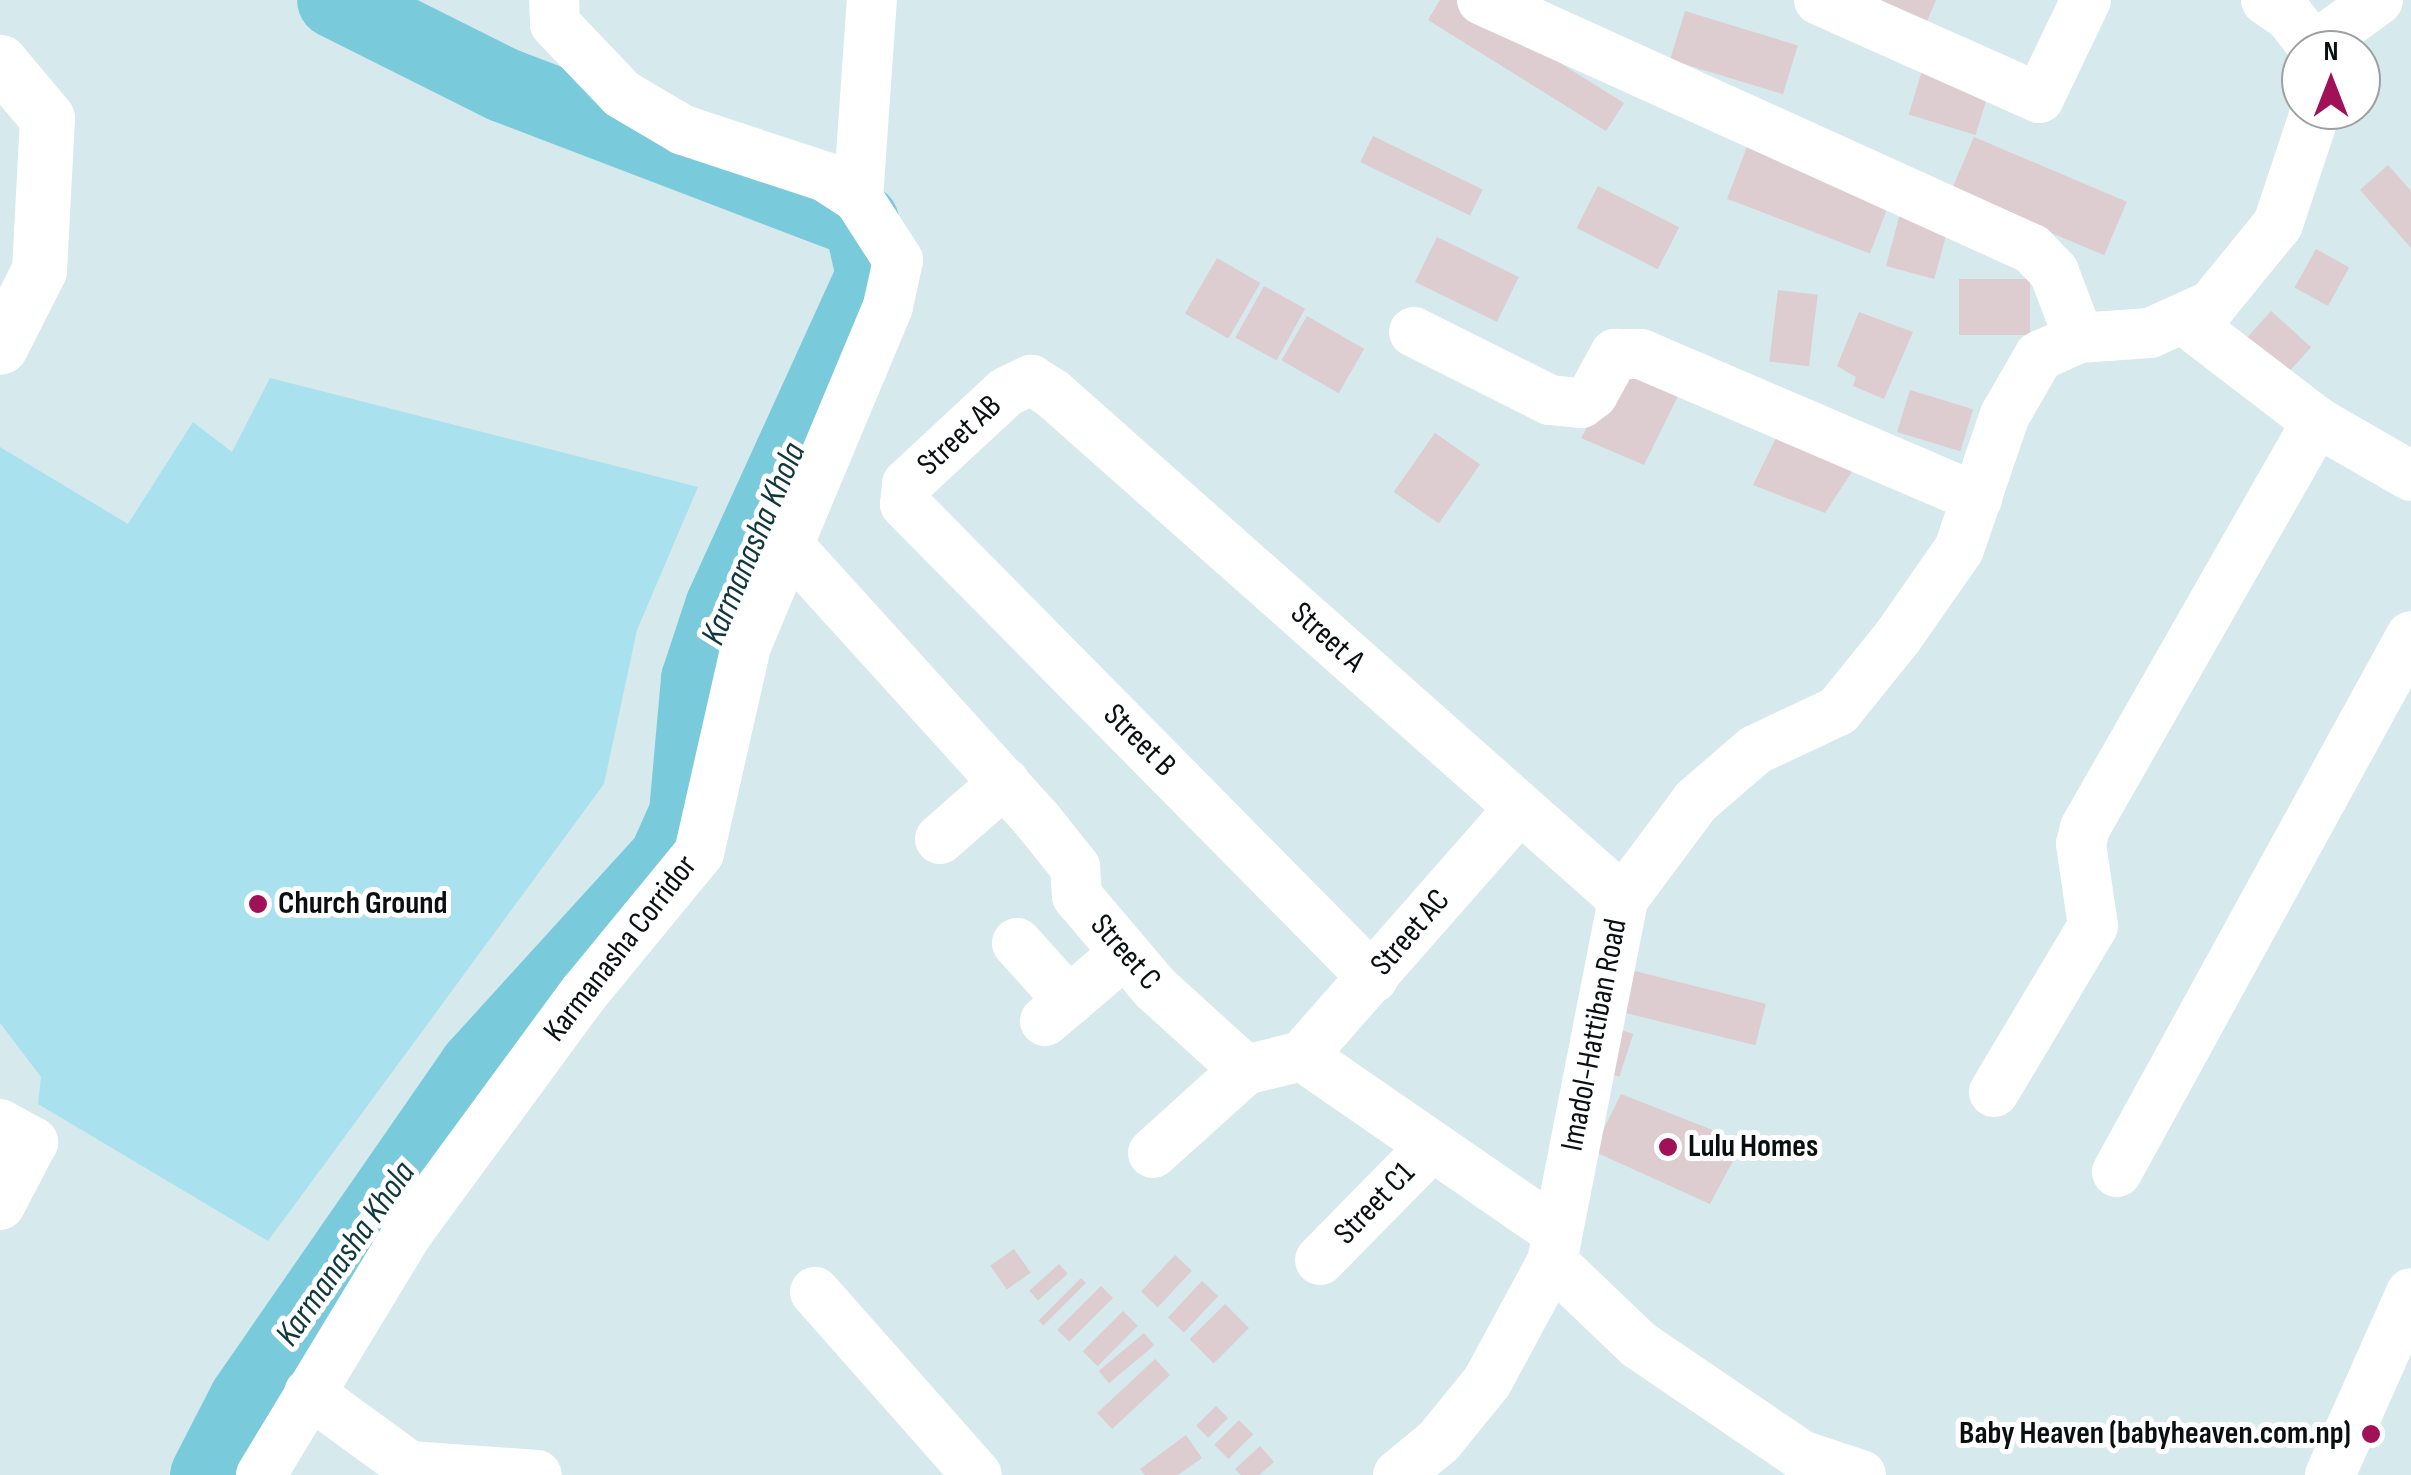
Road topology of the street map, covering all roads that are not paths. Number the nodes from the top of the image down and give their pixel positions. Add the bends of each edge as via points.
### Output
1 (554, 0) edge
2 (872, 0) edge
3 (1482, 0) edge
4 (1820, 0) edge
5 (2086, 0) edge
6 (2266, 0) edge
7 (2378, 0) edge
8 (2297, 30) edge
9 (2339, 30) edge
10 (0, 62) edge
11 (2309, 130) edge
12 (858, 198) junction
13 (2183, 318) junction
14 (1414, 332) dead end
15 (2079, 338) junction
16 (0, 347) edge
17 (1031, 380) joint
18 (2317, 422) junction
19 (2411, 476) edge
20 (1977, 498) junction
21 (906, 504) joint
22 (788, 545) junction
23 (2411, 636) edge
24 (1005, 782) junction
25 (1519, 809) junction
26 (940, 839) dead end
27 (1622, 899) junction
28 (1017, 943) dead end
29 (1125, 953) junction
30 (1373, 978) junction
31 (1302, 1056) junction
32 (1244, 1070) junction
33 (1994, 1092) dead end
34 (0, 1124) edge
35 (1430, 1148) junction
36 (1152, 1153) dead end
37 (2118, 1172) dead end
38 (0, 1204) edge
39 (1554, 1247) junction
40 (1320, 1260) dead end
41 (815, 1292) dead end
42 (2411, 1292) edge
43 (309, 1393) junction
44 (261, 1475) edge
45 (536, 1475) edge
46 (977, 1475) edge
47 (1398, 1475) edge
48 (1862, 1475) edge
49 (2330, 1475) edge

1 - 12 street, Karmanasha Corridor via 555,24 622,94 683,130 826,177
2 - 12 street
3 - 15 street via 2032,249 2054,272
4 - 5 street via 2038,98
6 - 8 street
7 - 9 street
10 - 16 street via 47,118 40,270
11 - 13 street, Imadol-Hattiban Road via 2278,224 2212,305
12 - 22 street, Karmanasha Corridor via 898,260 888,306
13 - 15 street, Imadol-Hattiban Road via 2150,333
13 - 18 street
14 - 20 street via 1550,400 1580,403 1615,354 1641,354
15 - 20 street, Imadol-Hattiban Road via 2039,356 2005,415
17 - 21 street, Street AB via 1006,392 907,484
17 - 25 street, Street A
18 - 19 street
18 - 33 street via 2085,828 2080,844 2093,926
20 - 27 street, Imadol-Hattiban Road via 1959,549 1838,712 1740,763 1696,801
21 - 30 street, Street B
22 - 24 street, Street C
22 - 43 street, Karmanasha Corridor via 746,646 699,853 584,993 409,1232
23 - 37 street
24 - 26 street
24 - 29 street, Street C via 1075,868 1077,896
25 - 27 street, Street A
25 - 30 street, Street AC
27 - 39 street, Imadol-Hattiban Road
28 - 29 street via 1057,1011
29 - 32 street, Street C
30 - 31 street, Street AC
31 - 32 street
31 - 35 street
32 - 36 street
34 - 38 street via 33,1142
35 - 39 street
35 - 40 street, Street C1
39 - 47 street, Imadol-Hattiban Road via 1487,1382 1439,1442
39 - 48 street via 1640,1344 1801,1455
41 - 46 street
42 - 49 street
43 - 44 street, Karmanasha Corridor
43 - 45 street via 409,1466

